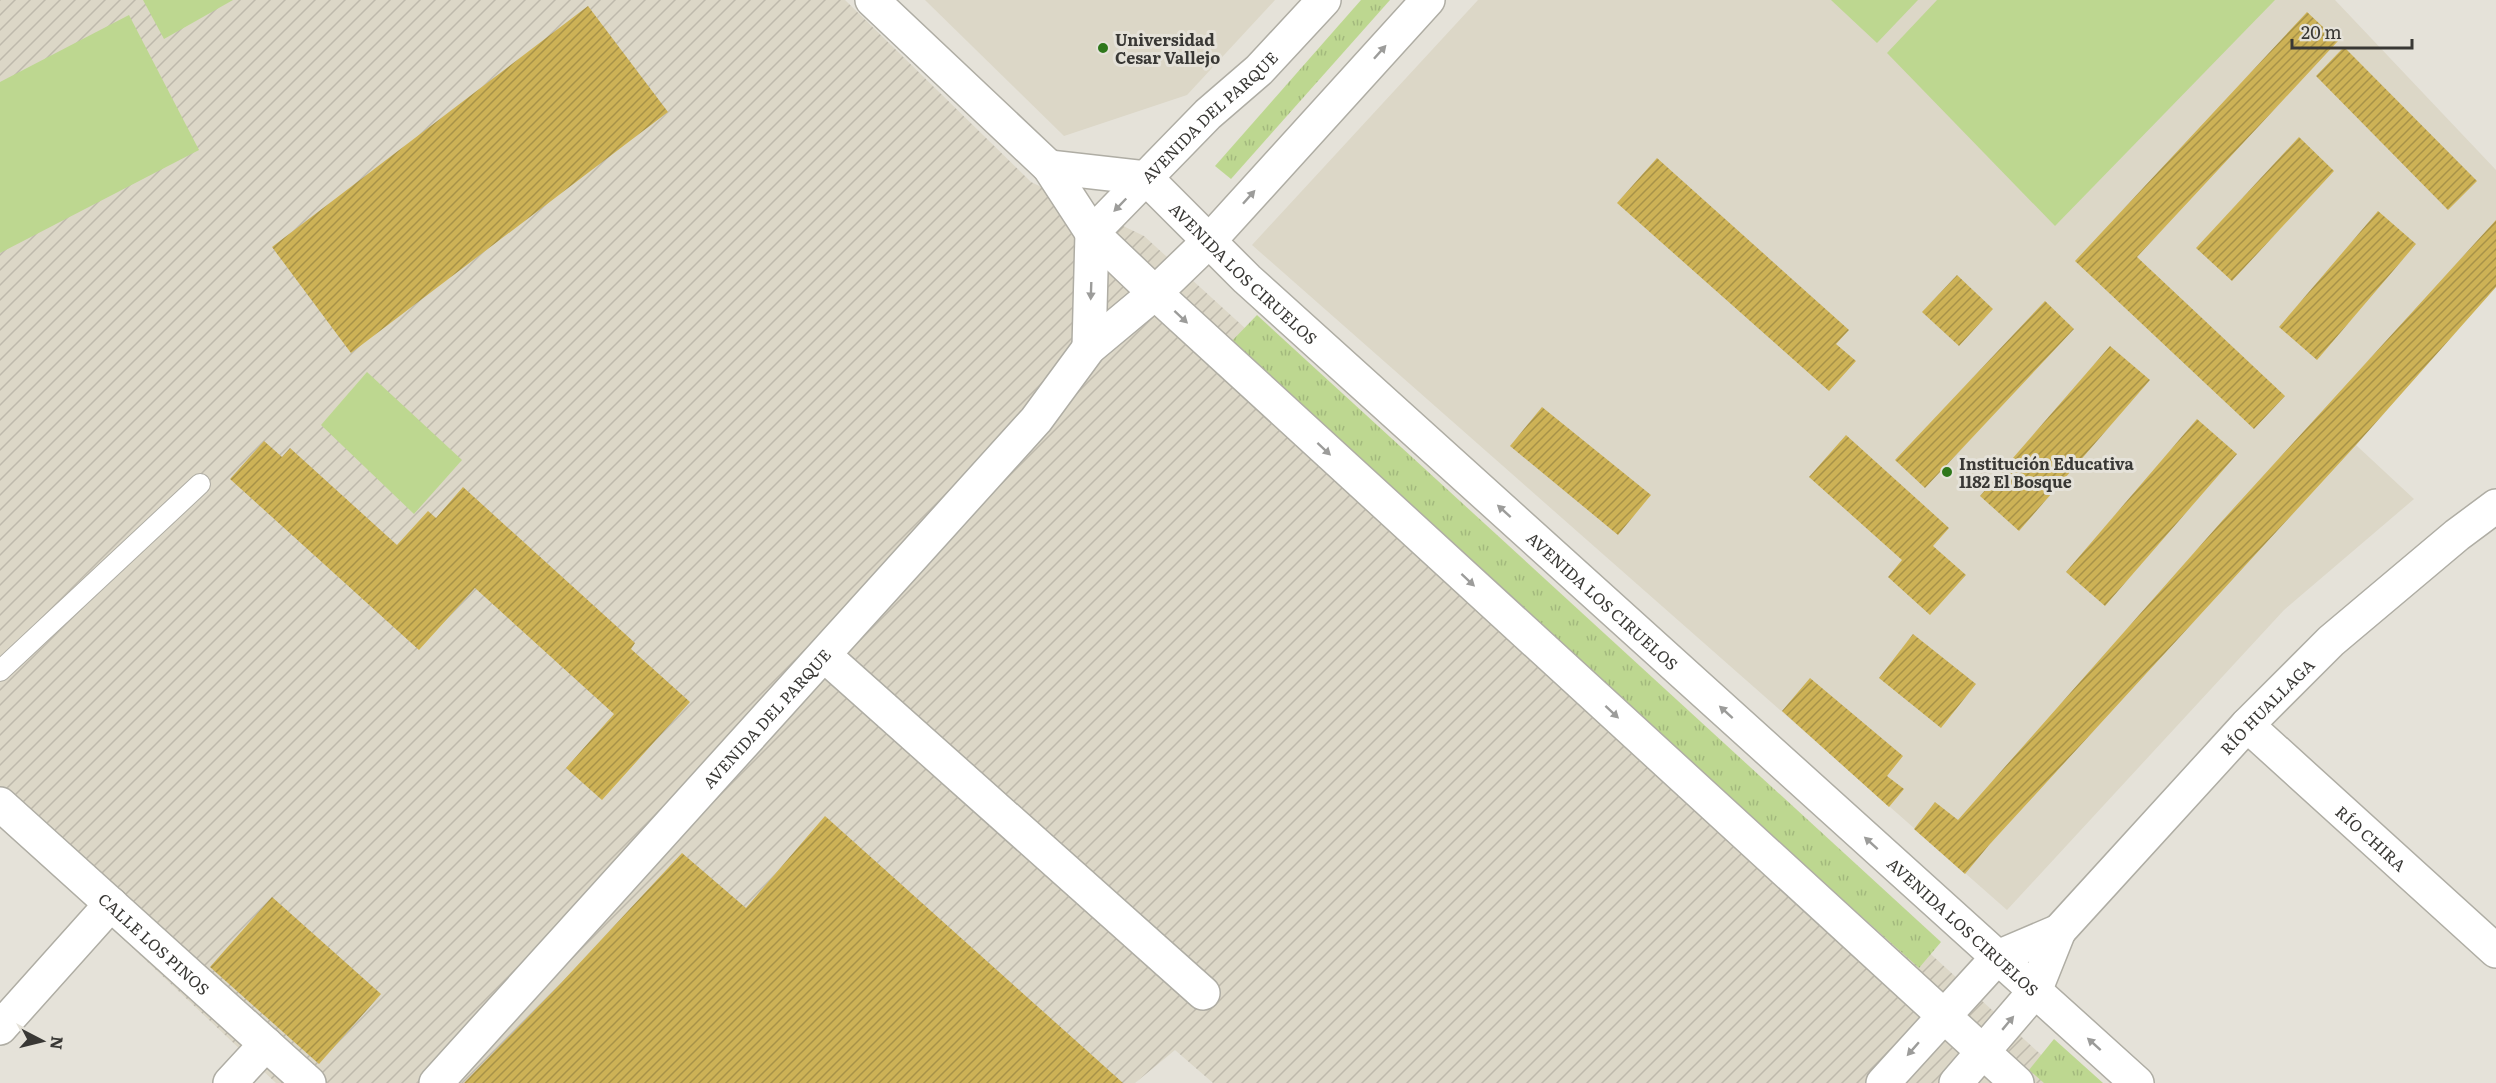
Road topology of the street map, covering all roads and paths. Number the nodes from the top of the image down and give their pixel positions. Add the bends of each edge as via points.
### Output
1 (872, 0) edge
2 (1324, 0) edge
3 (1428, 0) edge
4 (1049, 167) junction
5 (1146, 178) junction
6 (1092, 233) junction
7 (1210, 240) junction
8 (1155, 293) junction
9 (1089, 348) junction
10 (200, 484) dead end
11 (2496, 506) edge
12 (824, 655) junction
13 (0, 670) edge
14 (2247, 725) junction
15 (0, 804) edge
16 (111, 904) junction
17 (2059, 931) junction
18 (2491, 939) edge
19 (1998, 957) junction
20 (2036, 991) junction
21 (1203, 993) dead end
22 (1943, 1015) junction
23 (0, 1028) edge
24 (266, 1044) junction
25 (1984, 1052) junction
26 (230, 1083) edge
27 (309, 1083) edge
28 (436, 1083) edge
29 (1883, 1083) edge
30 (1956, 1083) edge
31 (2017, 1083) edge
32 (2137, 1083) edge

1 - 4 main road
2 - 5 main road, AVENIDA DEL PARQUE via 1259,70 1208,114
7 -> 3 main road
4 - 5 main road
4 - 6 main road
5 -> 6 main road, AVENIDA DEL PARQUE
5 - 7 main road, AVENIDA LOS CIRUELOS
6 - 8 main road
6 -> 9 main road
7 - 8 main road, AVENIDA DEL PARQUE
19 -> 7 main road, AVENIDA LOS CIRUELOS via 1256,286
8 - 9 main road, AVENIDA DEL PARQUE
8 -> 22 main road
9 - 12 main road, AVENIDA DEL PARQUE via 1036,420
10 - 13 lane
11 - 14 main road, RÍO HUALLAGA via 2331,641
12 - 21 main road
12 - 28 main road, AVENIDA DEL PARQUE
14 - 17 main road, RÍO HUALLAGA
14 - 18 main road, RÍO CHIRA
15 - 16 main road, CALLE LOS PINOS
16 - 23 main road
16 - 24 main road, CALLE LOS PINOS
17 - 19 main road
17 - 20 main road
19 - 20 main road, AVENIDA LOS CIRUELOS
19 - 22 main road
25 -> 20 main road
32 -> 20 main road, AVENIDA LOS CIRUELOS
22 - 25 main road
22 -> 29 main road
24 - 26 main road
24 - 27 main road, CALLE LOS PINOS
25 - 30 main road
25 - 31 main road

